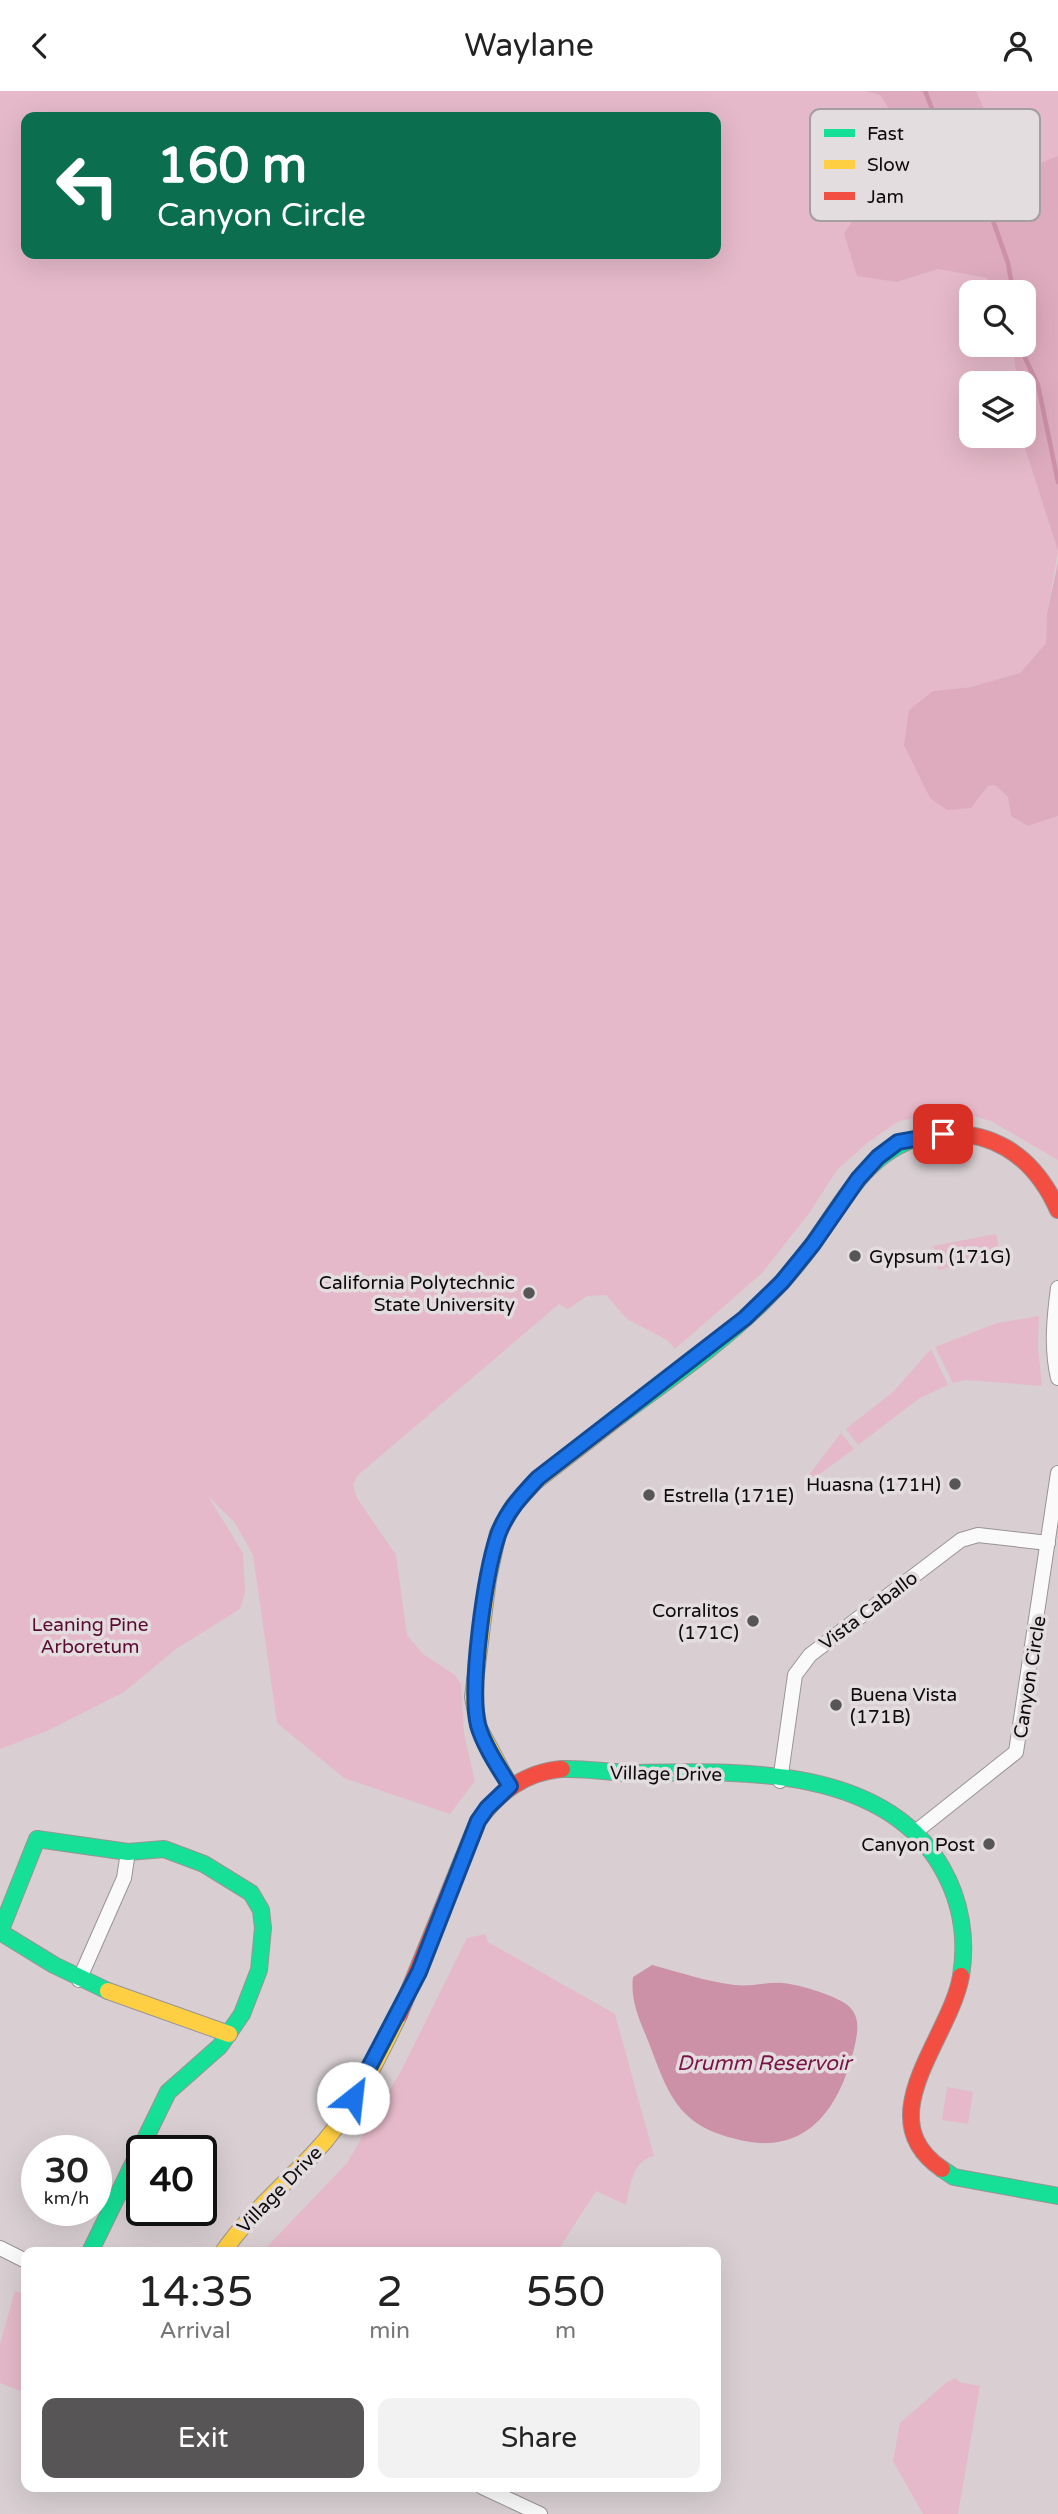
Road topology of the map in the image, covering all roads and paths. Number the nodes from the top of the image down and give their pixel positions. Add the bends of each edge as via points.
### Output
1 (1058, 1210) edge
2 (1058, 1288) edge
3 (1058, 1377) edge
4 (1058, 1473) edge
5 (1048, 1543) junction
6 (780, 1781) junction
7 (510, 1786) junction
8 (914, 1833) junction
9 (128, 1851) junction
10 (79, 1980) junction
11 (229, 2034) junction
12 (1058, 2196) edge
13 (92, 2247) edge
14 (227, 2247) edge
15 (0, 2248) edge
16 (21, 2258) edge
17 (493, 2492) edge
18 (540, 2514) edge

1 - 7 street via 1026,1160 983,1136 961,1132 898,1142 858,1179 813,1244 745,1318 528,1489 498,1533 473,1697 479,1728
2 - 3 street via 1054,1319
4 - 5 street, Canyon Circle
5 - 6 street, Vista Caballo via 978,1535 961,1540 810,1655 796,1675
5 - 8 street, Canyon Circle via 1016,1752
6 - 7 street, Village Drive via 704,1771 637,1774 565,1769 529,1776
6 - 8 street, Village Drive via 856,1795 896,1817
7 - 14 street, Village Drive via 478,1821 419,1972 341,2119 309,2158 252,2212
8 - 12 street, Village Drive via 948,1877 961,1920 964,1952 957,1995 909,2106 917,2147 939,2170 954,2177
9 - 10 street via 124,1878
9 - 10 street via 37,1839 0,1932
9 - 11 street via 164,1849 204,1864 251,1893 261,1910 259,1970
10 - 11 street
11 - 13 street via 168,2092
15 - 16 street
17 - 18 street

